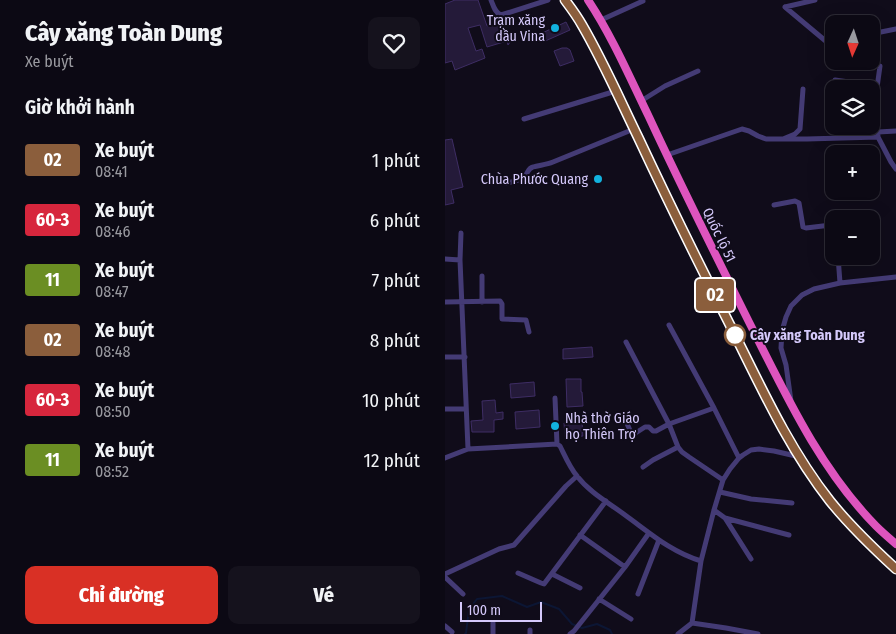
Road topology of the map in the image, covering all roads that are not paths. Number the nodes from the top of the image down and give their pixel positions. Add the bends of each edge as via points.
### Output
1 (491, 0) edge
2 (548, 0) edge
3 (565, 0) edge
4 (588, 0) edge
5 (815, 0) edge
6 (643, 1) edge
7 (601, 20) junction
8 (896, 28) edge
9 (880, 32) edge
10 (825, 40) edge
11 (698, 71) dead end
12 (803, 89) dead end
13 (616, 91) junction
14 (641, 101) junction
15 (524, 119) dead end
16 (634, 129) junction
17 (896, 131) edge
18 (880, 134) edge
19 (859, 135) edge
20 (878, 135) edge
21 (783, 139) junction
22 (667, 155) junction
23 (896, 169) edge
24 (505, 183) dead end
25 (774, 205) dead end
26 (825, 226) edge
27 (461, 234) dead end
28 (445, 259) edge
29 (460, 260) junction
30 (839, 265) edge
31 (482, 276) dead end
32 (896, 277) edge
33 (840, 283) junction
34 (445, 302) edge
35 (463, 302) junction
36 (482, 302) junction
37 (669, 325) dead end
38 (529, 332) dead end
39 (626, 342) dead end
40 (445, 357) edge
41 (465, 357) junction
42 (555, 398) dead end
43 (792, 407) junction
44 (714, 408) junction
45 (445, 409) edge
46 (466, 409) junction
47 (625, 421) dead end
48 (669, 424) junction
49 (557, 444) junction
50 (678, 447) junction
51 (468, 449) junction
52 (800, 457) junction
53 (445, 458) edge
54 (739, 458) junction
55 (643, 466) dead end
56 (577, 476) junction
57 (723, 480) junction
58 (720, 492) junction
59 (606, 501) junction
60 (792, 503) dead end
61 (714, 510) junction
62 (725, 518) junction
63 (649, 533) junction
64 (580, 535) junction
65 (789, 535) dead end
66 (659, 540) junction
67 (896, 544) edge
68 (751, 559) dead end
69 (701, 561) junction
70 (625, 567) junction
71 (896, 568) edge
72 (518, 574) dead end
73 (553, 574) junction
74 (445, 576) edge
75 (580, 588) dead end
76 (463, 594) dead end
77 (638, 594) dead end
78 (599, 599) junction
79 (631, 619) dead end
80 (493, 623) dead end
81 (691, 623) junction
82 (445, 626) edge
83 (452, 632) dead end
84 (572, 633) edge
85 (493, 634) edge
86 (678, 634) edge
87 (758, 634) edge

1 - 2 street via 501,15
3 - 13 highway via 582,24
4 - 7 highway, Quốc lộ 51
5 - 10 street via 785,7
6 - 7 street
7 - 14 highway, Quốc lộ 51
8 - 9 street
11 - 14 street
12 - 21 street via 800,129
13 - 15 street
13 - 16 highway
14 - 22 highway, Quốc lộ 51
16 - 24 street via 529,168 519,180
16 - 52 highway via 773,411
17 - 18 street
19 - 21 street
20 - 23 street
21 - 22 street via 763,138 742,129
22 - 43 highway, Quốc lộ 51
25 - 26 street via 795,201 799,203 803,227
27 - 29 street
28 - 29 street
29 - 35 street
30 - 33 street
31 - 36 street
32 - 33 street
33 - 43 street via 802,295 791,306 786,318 781,348
34 - 35 street
35 - 36 street
35 - 41 street
36 - 38 street via 502,302 502,319 526,320
37 - 44 street
39 - 48 street
40 - 41 street
41 - 46 street
42 - 49 street
43 - 67 highway, Quốc lộ 51 via 844,489
44 - 48 street
44 - 54 street
45 - 46 street
46 - 51 street
47 - 48 street via 634,434 645,427 653,431
48 - 50 street
49 - 51 street
49 - 56 street
50 - 55 street
50 - 57 street
51 - 53 street
52 - 54 street via 759,449
52 - 71 highway via 830,501 863,539
54 - 57 street
56 - 59 street
56 - 74 street via 515,545 499,549
57 - 58 street
58 - 60 street
58 - 61 street
59 - 63 street
59 - 64 street
61 - 62 street
61 - 69 street
62 - 65 street
62 - 68 street
63 - 66 street
63 - 70 street
64 - 70 street
64 - 73 street
66 - 69 street via 680,554
66 - 77 street
69 - 81 street
70 - 78 street
72 - 73 street via 544,584
73 - 75 street
74 - 76 street
78 - 79 street
78 - 84 street
80 - 85 street
81 - 86 street
81 - 87 street
82 - 83 street

